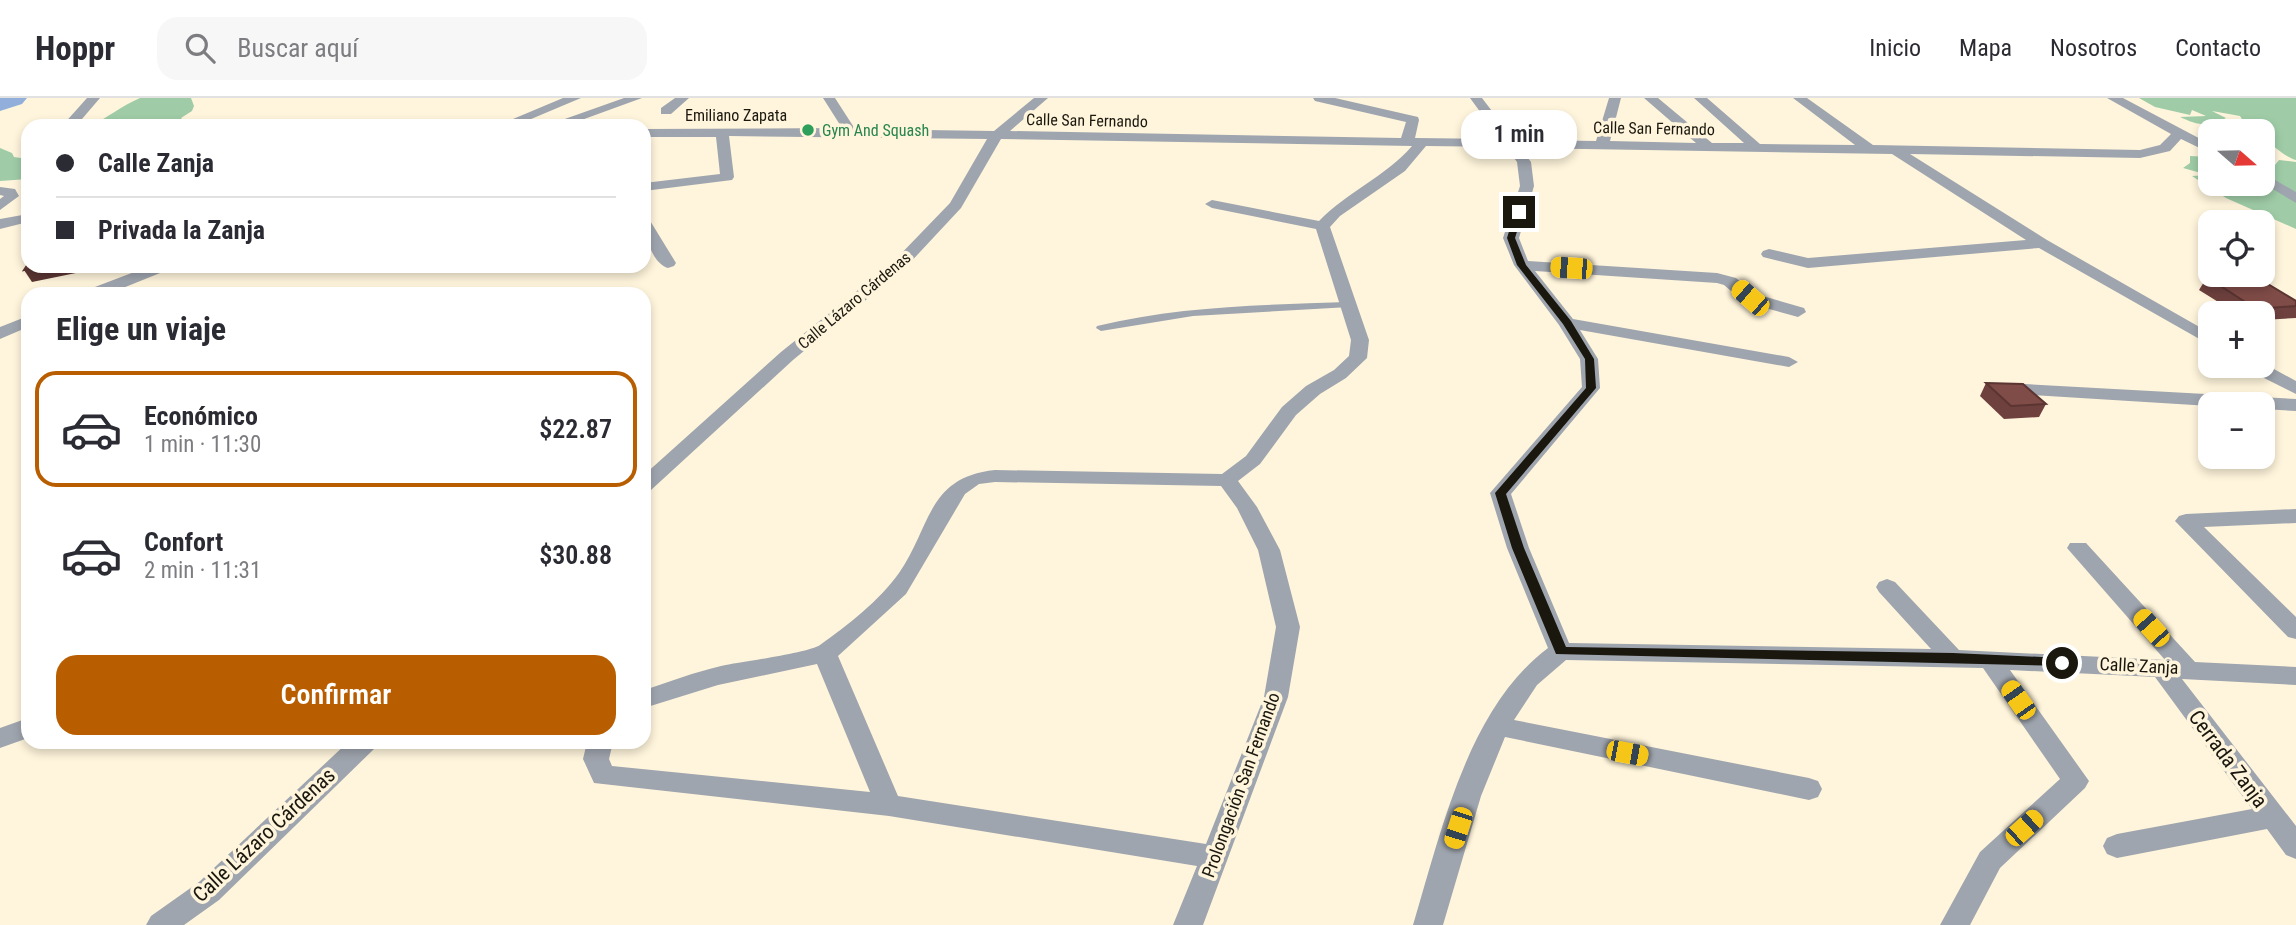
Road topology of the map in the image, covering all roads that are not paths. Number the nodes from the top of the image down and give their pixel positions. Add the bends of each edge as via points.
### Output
1 (94, 98) edge
2 (575, 98) edge
3 (636, 98) edge
4 (683, 98) edge
5 (829, 98) edge
6 (1042, 98) edge
7 (1319, 98) edge
8 (1476, 98) edge
9 (1615, 98) edge
10 (1650, 98) edge
11 (1700, 98) edge
12 (1799, 98) edge
13 (2113, 98) edge
14 (666, 111) dead end
15 (75, 119) edge
16 (519, 119) edge
17 (573, 119) edge
18 (651, 133) edge
19 (722, 133) junction
20 (851, 133) junction
21 (2179, 133) junction
22 (995, 137) junction
23 (1415, 141) junction
24 (1509, 143) junction
25 (2198, 143) edge
26 (1603, 144) junction
27 (1708, 146) junction
28 (1757, 148) junction
29 (1870, 150) junction
30 (1896, 152) junction
31 (2275, 185) edge
32 (651, 186) edge
33 (0, 191) edge
34 (2296, 199) edge
35 (1212, 204) dead end
36 (0, 206) edge
37 (21, 220) edge
38 (0, 224) edge
39 (1322, 226) junction
40 (651, 234) edge
41 (2042, 243) junction
42 (1769, 254) dead end
43 (668, 263) dead end
44 (1522, 265) junction
45 (146, 273) edge
46 (111, 287) edge
47 (1347, 305) junction
48 (1798, 312) dead end
49 (1567, 323) junction
50 (21, 324) edge
51 (1101, 328) dead end
52 (2198, 333) edge
53 (0, 334) edge
54 (1788, 362) dead end
55 (2275, 377) edge
56 (1992, 388) edge
57 (2296, 388) edge
58 (2296, 405) edge
59 (651, 480) edge
60 (1227, 480) junction
61 (2296, 516) edge
62 (2078, 548) dead end
63 (1887, 587) dead end
64 (2296, 631) edge
65 (1561, 651) junction
66 (825, 654) junction
67 (1953, 658) junction
68 (1989, 659) junction
69 (2160, 667) junction
70 (2187, 668) junction
71 (2296, 676) edge
72 (651, 697) edge
73 (1496, 726) junction
74 (21, 730) edge
75 (0, 738) edge
76 (358, 749) edge
77 (598, 749) edge
78 (1809, 789) dead end
79 (889, 805) junction
80 (2271, 817) junction
81 (2117, 846) dead end
82 (2296, 847) edge
83 (1216, 856) junction
84 (161, 925) edge
85 (1188, 925) edge
86 (1428, 925) edge
87 (1955, 925) edge

1 - 15 street
2 - 16 street
3 - 17 street
4 - 14 street
5 - 20 street
6 - 22 street, Calle Lázaro Cárdenas
7 - 23 street via 1413,120
8 - 24 street
9 - 26 street via 1616,110 1602,133
10 - 27 street
11 - 28 street
12 - 29 street
13 - 21 street
18 - 19 street, Emiliano Zapata
19 - 20 street, Emiliano Zapata
19 - 32 street via 727,177
20 - 22 street, Emiliano Zapata
21 - 25 street
21 - 30 street, Calle San Fernando via 2165,148 2140,154
22 - 23 street, Calle San Fernando
22 - 59 street, Calle Lázaro Cárdenas via 956,205 900,264 787,356
23 - 24 street, Calle San Fernando
23 - 39 street via 1400,168
24 - 26 street, Calle San Fernando
24 - 44 street via 1524,162 1527,186 1511,238
26 - 27 street, Calle San Fernando
27 - 28 street, Calle San Fernando
28 - 29 street, Calle San Fernando
29 - 30 street, Calle San Fernando
30 - 41 street
31 - 34 street
33 - 36 street via 12,196
35 - 39 street
37 - 38 street
39 - 47 street
40 - 43 street
41 - 42 street via 1808,263
41 - 52 street
44 - 48 street via 1717,278 1730,281 1750,298
44 - 49 street
45 - 46 street
47 - 51 lane via 1198,311
47 - 60 street via 1360,340 1358,358 1289,411 1253,460
49 - 54 street
49 - 65 street via 1590,359 1591,388 1500,493
50 - 53 street
55 - 57 street
56 - 58 street
60 - 66 street via 995,475 970,480 955,492 899,589
60 - 83 street, Prolongación San Fernando via 1269,550 1288,627 1276,697
61 - 64 street via 2186,521
62 - 70 street
63 - 67 street
65 - 67 street, Calle Zanja
65 - 73 street via 1529,677
66 - 72 street via 717,676
66 - 79 street
67 - 68 street, Calle Zanja
68 - 69 street, Calle Zanja
68 - 87 street via 2076,781 1990,860
69 - 70 street, Calle Zanja
69 - 80 street, Cerrada Zanja
70 - 71 street, Calle Zanja
73 - 78 street
73 - 86 street
74 - 75 street
76 - 84 street, Calle Lázaro Cárdenas via 209,891
77 - 79 street via 596,759 603,776
79 - 83 street
80 - 81 street, Cerrada Zanja
80 - 82 street, Cerrada Zanja
83 - 85 street, Prolongación San Fernando

